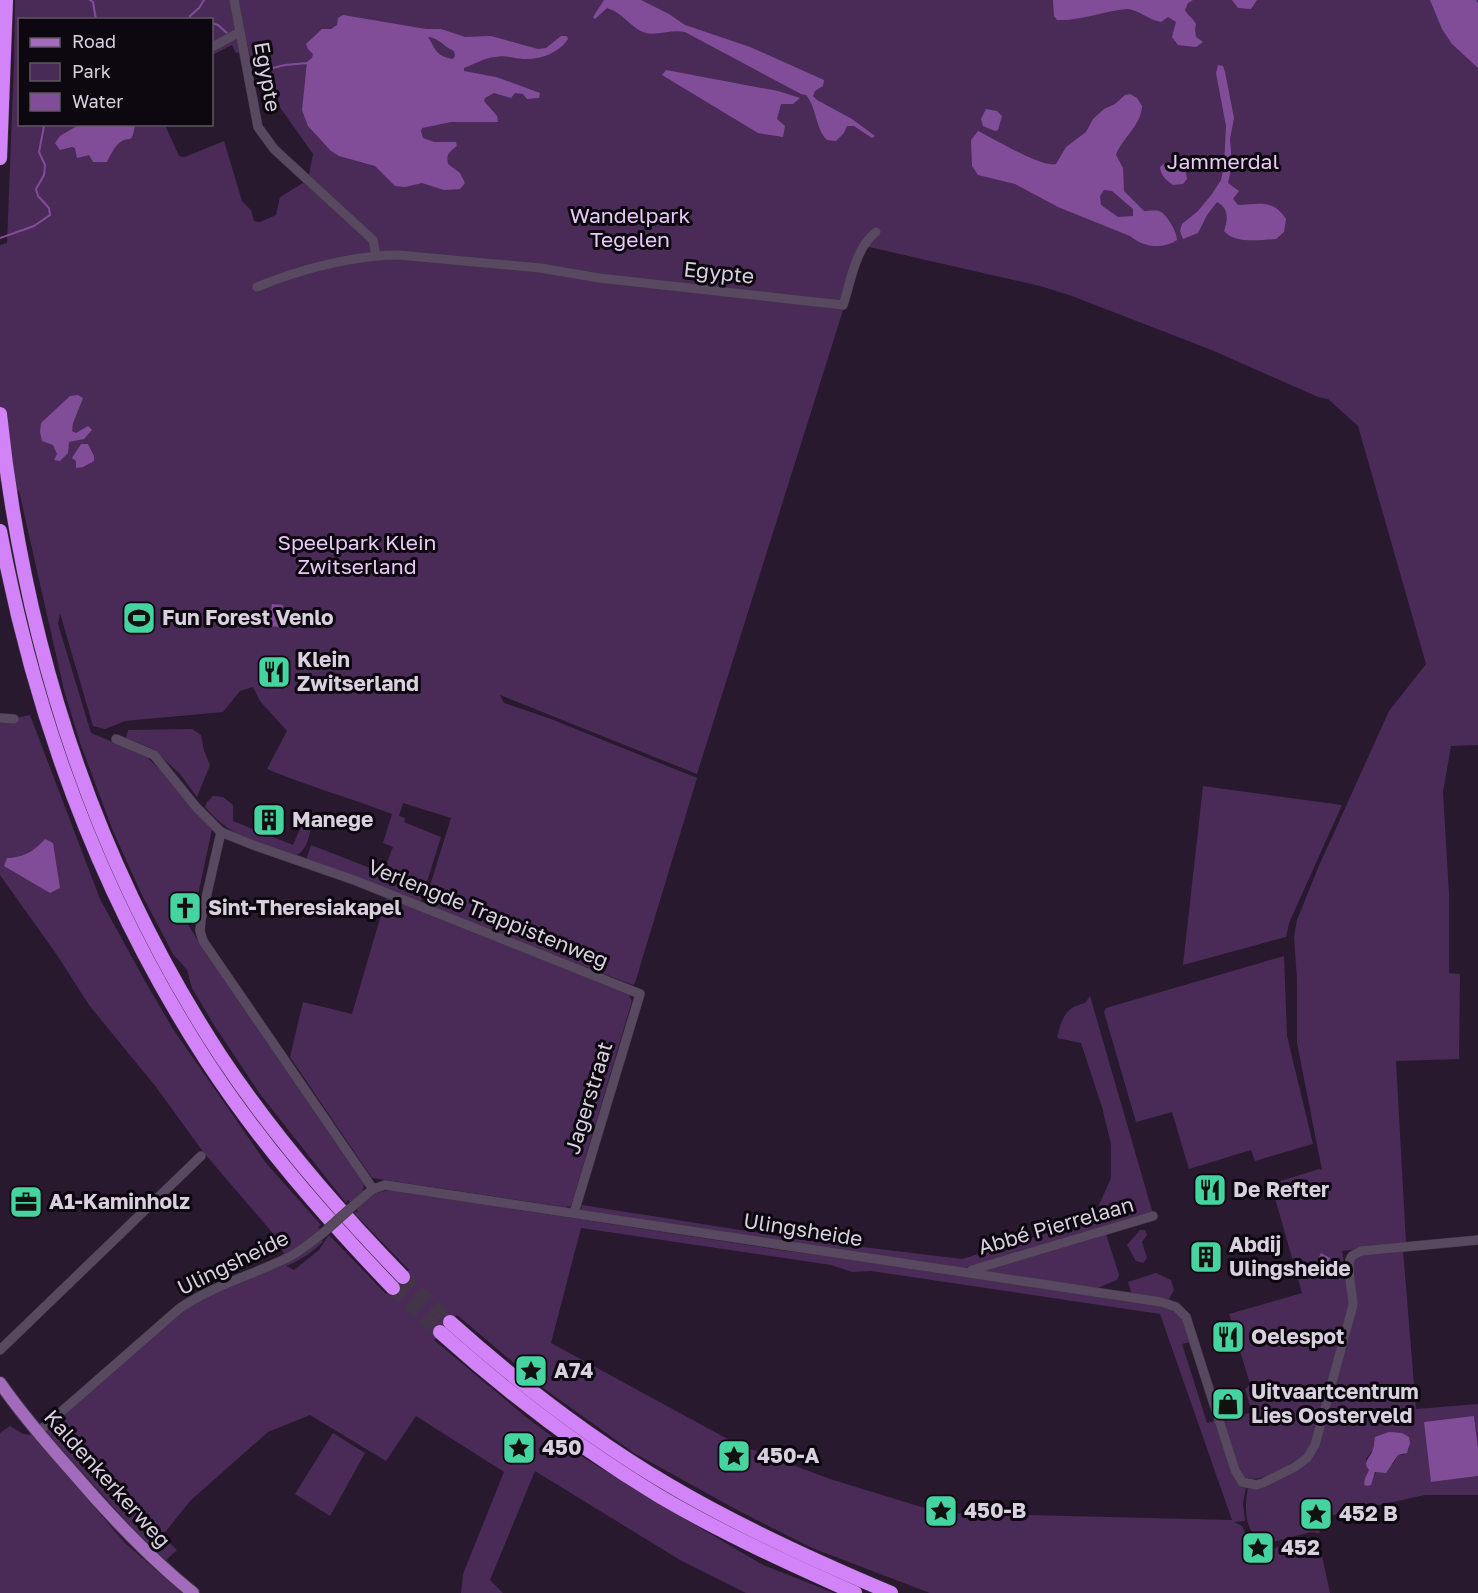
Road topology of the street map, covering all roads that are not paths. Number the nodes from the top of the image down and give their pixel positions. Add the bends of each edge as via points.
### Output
1 (6, 0) edge
2 (234, 0) edge
3 (240, 32) junction
4 (213, 46) edge
5 (0, 158) edge
6 (876, 232) dead end
7 (376, 255) junction
8 (257, 287) dead end
9 (0, 414) edge
10 (0, 531) edge
11 (0, 718) edge
12 (14, 719) dead end
13 (116, 739) dead end
14 (221, 832) junction
15 (640, 994) joint
16 (201, 1156) dead end
17 (373, 1189) junction
18 (574, 1213) junction
19 (1153, 1216) dead end
20 (1478, 1240) edge
21 (972, 1273) junction
22 (403, 1277) tunnel mouth
23 (393, 1288) tunnel mouth
24 (0, 1350) edge
25 (0, 1383) edge
26 (38, 1432) junction
27 (193, 1593) edge
28 (855, 1593) edge
29 (891, 1593) edge

1 - 5 highway
2 - 3 street, Egypte
3 - 4 street
3 - 7 street, Egypte via 253,108 265,138 373,240
6 - 7 street, Egypte via 862,247 843,305 529,267
7 - 8 street, Egypte via 308,270
9 - 22 highway via 17,541 43,657 85,788 112,854 172,973 221,1055 323,1191
10 - 23 highway via 18,617 52,739 95,853 137,939 206,1060 266,1144
11 - 12 street
13 - 14 street via 154,755
14 - 15 street, Verlengde Trappistenweg via 354,880
14 - 17 street via 201,920 203,941
15 - 18 street, Jagerstraat
16 - 24 street
17 - 18 street, Ulingsheide via 385,1185
17 - 26 street, Ulingsheide, bridge via 287,1259 215,1288 180,1308
18 - 21 street, Ulingsheide
19 - 21 street, Abbé Pierrelaan
20 - 21 street, Ulingsheide via 1361,1251 1352,1256 1348,1264 1353,1305 1315,1445 1295,1467 1256,1485 1242,1482 1235,1470 1186,1317 1176,1307
25 - 26 main road, Kaldenkerkerweg
26 - 27 main road, Kaldenkerkerweg via 129,1535
28 - 29 highway via 739,1539 659,1496 532,1410 475,1364 445,1327 550,1405 669,1485 743,1526

